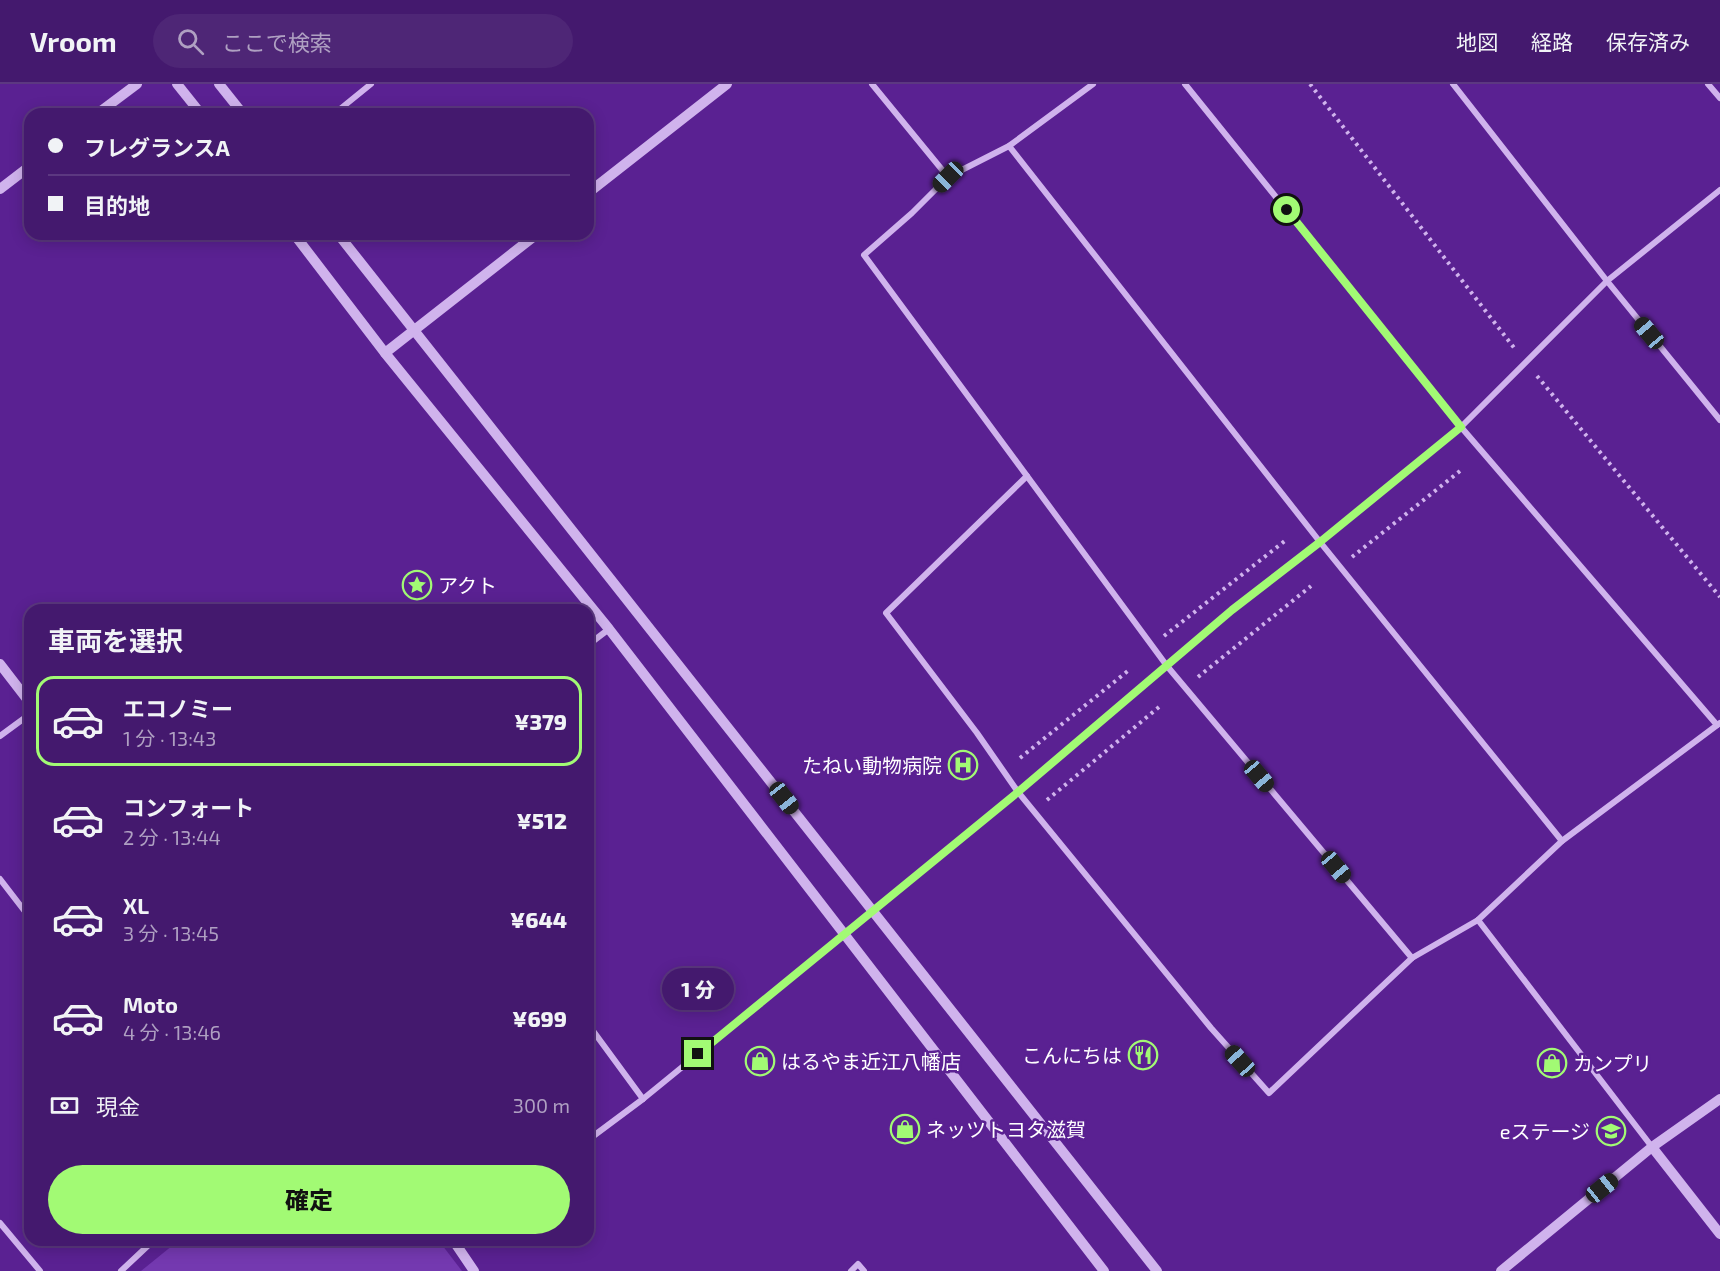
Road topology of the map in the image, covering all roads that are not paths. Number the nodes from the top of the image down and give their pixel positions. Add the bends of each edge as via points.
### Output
1 (136, 84) edge
2 (177, 84) edge
3 (219, 84) edge
4 (371, 84) edge
5 (727, 84) edge
6 (872, 84) edge
7 (1093, 84) edge
8 (1185, 84) edge
9 (1453, 84) edge
10 (1708, 84) edge
11 (1720, 98) edge
12 (106, 108) edge
13 (196, 108) edge
14 (238, 108) edge
15 (341, 108) edge
16 (1009, 146) junction
17 (24, 171) edge
18 (948, 177) junction
19 (594, 188) edge
20 (0, 189) edge
21 (1720, 190) edge
22 (299, 240) edge
23 (343, 240) edge
24 (529, 240) edge
25 (1606, 281) junction
26 (414, 331) junction
27 (386, 353) junction
28 (1720, 420) edge
29 (1461, 427) junction
30 (1027, 476) junction
31 (1320, 542) junction
32 (589, 604) edge
33 (594, 610) edge
34 (609, 629) junction
35 (594, 640) edge
36 (0, 664) edge
37 (1167, 666) junction
38 (24, 695) edge
39 (24, 718) edge
40 (1718, 724) edge
41 (0, 736) edge
42 (1018, 792) junction
43 (1562, 842) junction
44 (0, 879) edge
45 (24, 910) edge
46 (873, 911) junction
47 (1478, 920) junction
48 (844, 935) junction
49 (1412, 958) junction
50 (594, 1032) edge
51 (1720, 1098) edge
52 (643, 1099) junction
53 (594, 1136) edge
54 (1652, 1146) junction
55 (0, 1223) edge
56 (1720, 1234) edge
57 (148, 1246) edge
58 (456, 1246) edge
59 (40, 1271) edge
60 (121, 1271) edge
61 (474, 1271) edge
62 (850, 1271) edge
63 (864, 1271) edge
64 (1104, 1271) edge
65 (1157, 1271) edge
66 (1501, 1271) edge

1 - 12 street
2 - 13 street
3 - 14 street
4 - 15 street
5 - 19 street
6 - 18 street
7 - 16 street
8 - 29 street
9 - 25 street
10 - 11 street
16 - 18 street
16 - 31 street
17 - 20 street
18 - 30 street via 864,255
21 - 25 street
22 - 27 street
23 - 26 street
24 - 26 street
25 - 28 street
25 - 29 street
26 - 27 street
26 - 46 street
27 - 32 street
29 - 31 street
29 - 40 street
30 - 37 street
30 - 42 street via 886,613
31 - 37 street
31 - 43 street
33 - 34 street
34 - 35 street
34 - 48 street
36 - 38 street
37 - 42 street
37 - 49 street
39 - 41 street
40 - 43 street
42 - 46 street
42 - 49 street via 1210,1028 1269,1093
43 - 47 street
44 - 45 street
46 - 48 street
46 - 65 street
47 - 49 street
47 - 54 street
48 - 52 street
48 - 64 street
50 - 52 street
51 - 54 street
52 - 53 street
54 - 56 street
54 - 66 street
55 - 59 street
57 - 60 street
58 - 61 street
62 - 63 street via 858,1264

